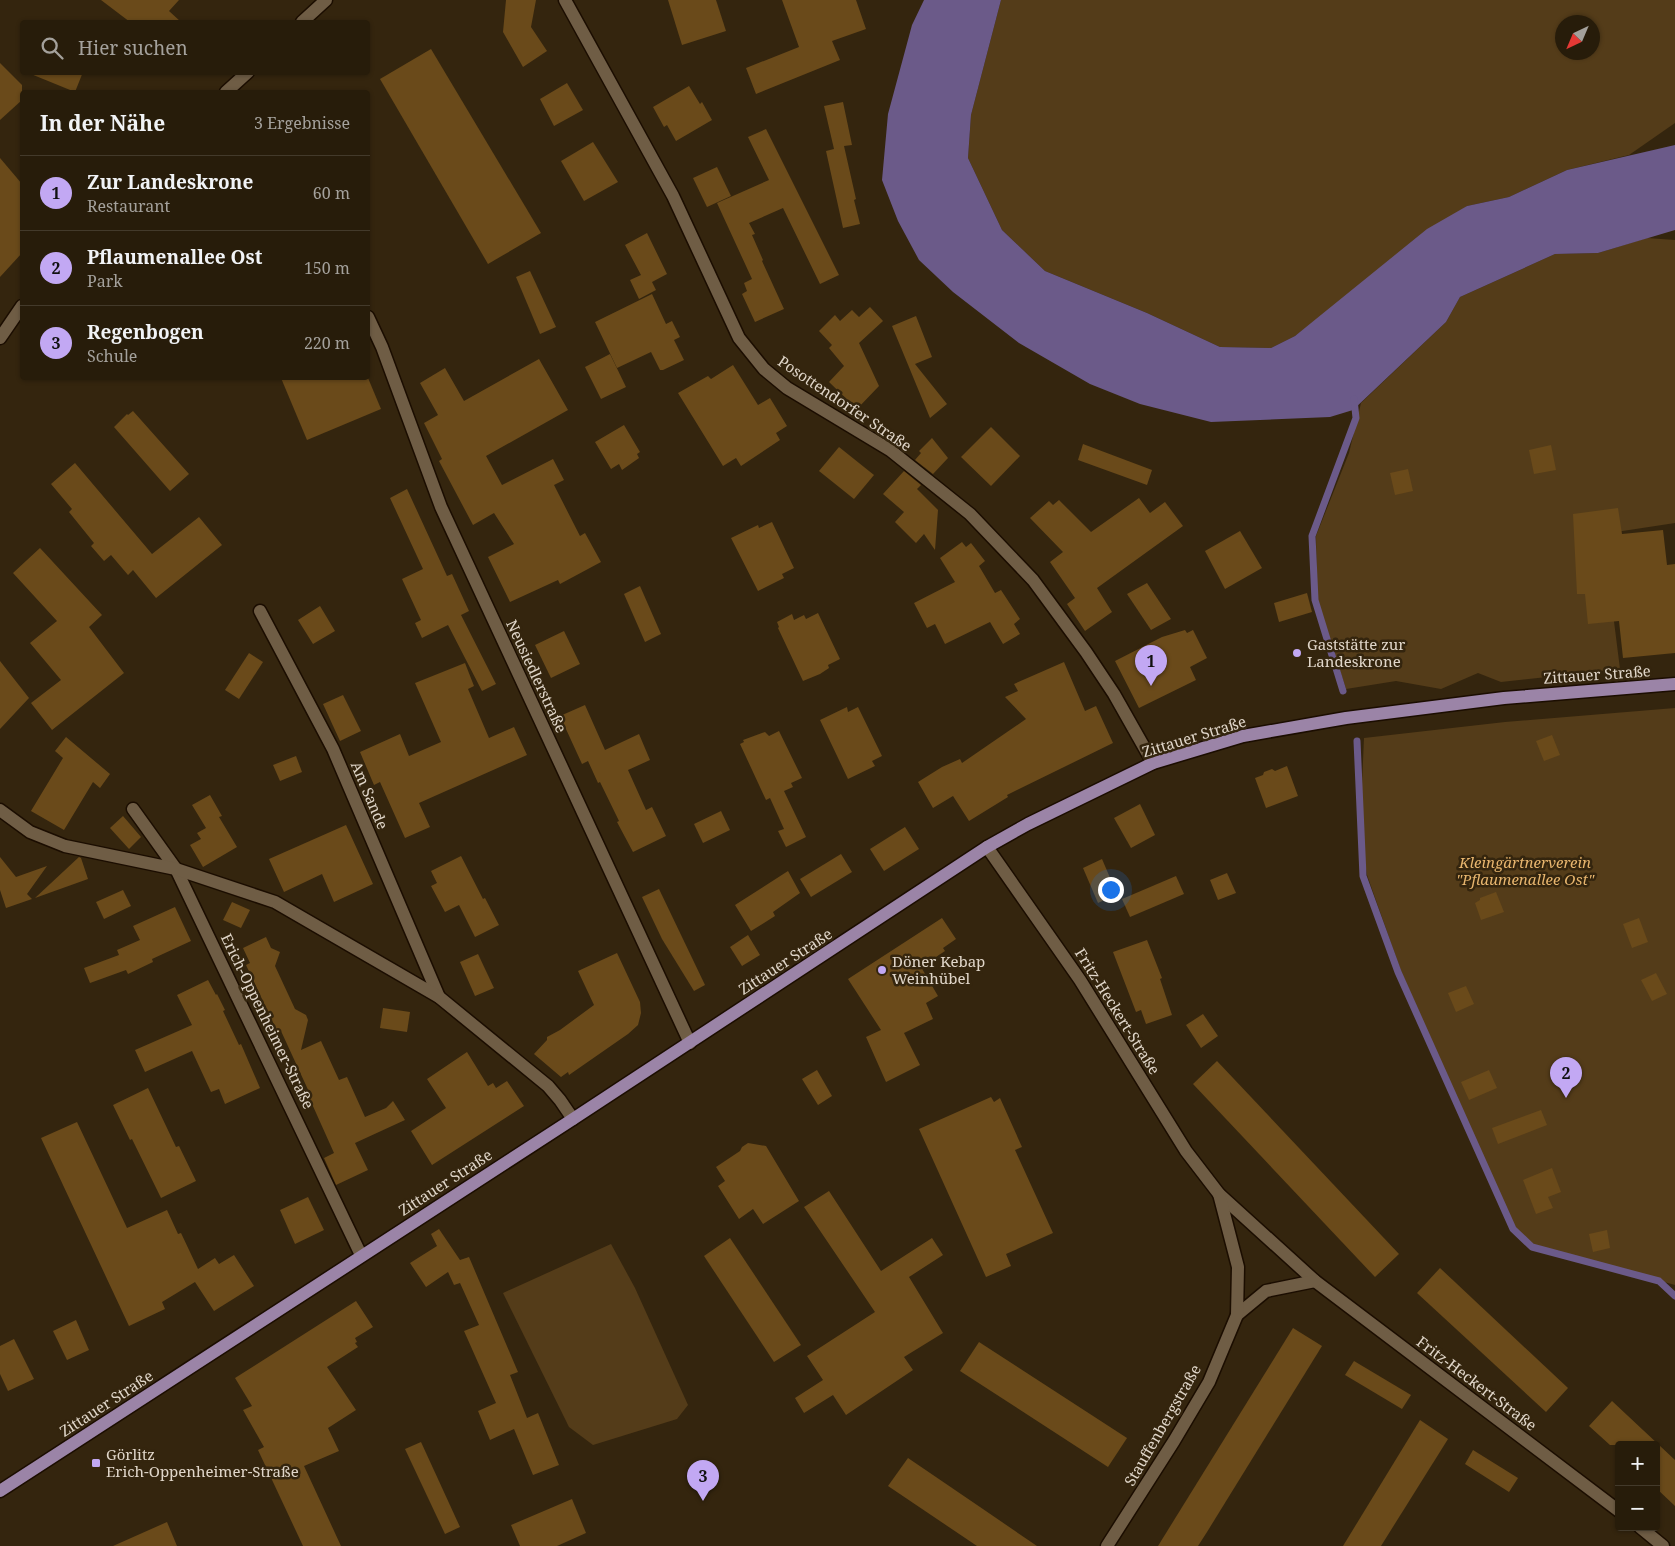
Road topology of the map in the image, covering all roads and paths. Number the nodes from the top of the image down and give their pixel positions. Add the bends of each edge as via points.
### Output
1 (326, 0) edge
2 (566, 0) edge
3 (304, 20) edge
4 (245, 75) edge
5 (228, 90) edge
6 (20, 309) edge
7 (370, 321) edge
8 (0, 338) edge
9 (260, 611) dead end
10 (1675, 684) edge
11 (1152, 763) junction
12 (133, 809) dead end
13 (0, 810) edge
14 (988, 847) junction
15 (176, 869) junction
16 (439, 997) junction
17 (690, 1043) junction
18 (573, 1119) junction
19 (1219, 1194) junction
20 (361, 1255) junction
21 (1315, 1281) junction
22 (1236, 1315) junction
23 (0, 1491) edge
24 (1615, 1508) edge
25 (1645, 1531) edge
26 (1107, 1546) edge
27 (1663, 1546) edge

1 - 3 street
2 - 11 street, Posottendorfer Straße via 673,196 739,338 764,369 786,388 890,450 970,514 1033,580 1086,652 1114,694
4 - 5 street
6 - 8 street
7 - 17 street, Neusiedlerstraße via 440,507
9 - 16 street, Am Sande via 333,749
10 - 11 main road, Zittauer Straße via 1504,698 1333,720 1235,738
11 - 14 main road, Zittauer Straße
12 - 15 street, Erich-Oppenheimer-Straße
13 - 15 street, Am Sande via 30,832 65,846
14 - 17 main road, Zittauer Straße
14 - 19 street, Fritz-Heckert-Straße via 1080,980 1186,1151
15 - 16 street, Am Sande via 275,902
15 - 20 street, Erich-Oppenheimer-Straße
16 - 18 street, Am Sande via 548,1086
17 - 18 main road, Zittauer Straße
18 - 20 main road, Zittauer Straße
19 - 21 street, Fritz-Heckert-Straße
19 - 22 street, Fritz-Heckert-Straße via 1238,1268
20 - 23 main road, Zittauer Straße
21 - 22 street via 1266,1291
21 - 24 street, Fritz-Heckert-Straße
22 - 26 street, Stauffenbergstraße via 1209,1382
25 - 27 street

